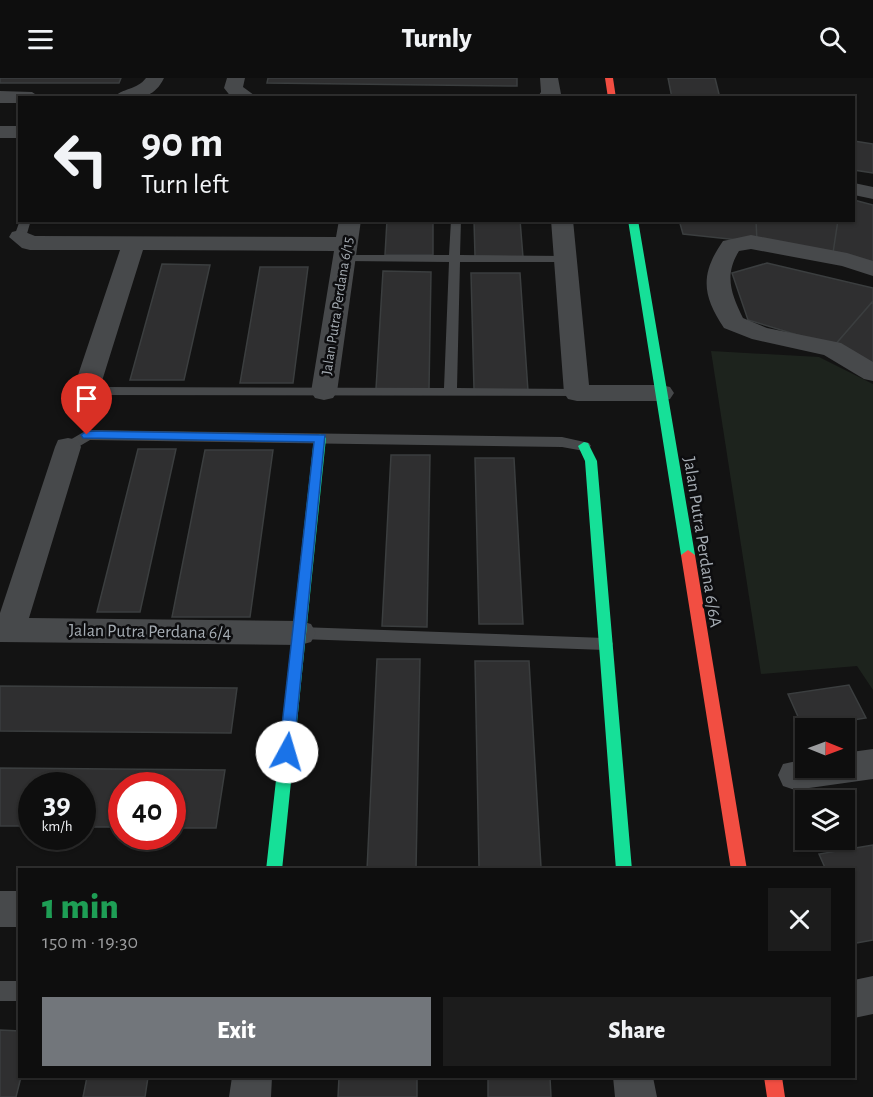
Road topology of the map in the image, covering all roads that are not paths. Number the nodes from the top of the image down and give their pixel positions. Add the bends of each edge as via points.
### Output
1 (155, 78) edge
2 (236, 78) edge
3 (549, 78) edge
4 (609, 78) edge
5 (129, 96) edge
6 (243, 96) edge
7 (548, 96) edge
8 (612, 96) edge
9 (0, 97) edge
10 (18, 98) edge
11 (0, 132) edge
12 (18, 132) edge
13 (855, 189) edge
14 (873, 193) edge
15 (351, 222) edge
16 (456, 222) edge
17 (562, 222) edge
18 (633, 222) edge
19 (23, 229) edge
20 (134, 243) junction
21 (346, 251) junction
22 (454, 259) junction
23 (565, 259) junction
24 (873, 269) edge
25 (873, 373) edge
26 (89, 381) joint
27 (324, 392) junction
28 (450, 392) junction
29 (577, 393) junction
30 (661, 393) junction
31 (320, 438) junction
32 (584, 446) joint
33 (68, 447) joint
34 (5, 630) edge
35 (300, 633) junction
36 (605, 644) junction
37 (873, 764) edge
38 (855, 767) edge
39 (274, 868) edge
40 (624, 868) edge
41 (739, 868) edge
42 (0, 909) edge
43 (18, 909) edge
44 (0, 991) edge
45 (18, 991) edge
46 (873, 995) edge
47 (855, 999) edge
48 (252, 1078) edge
49 (633, 1078) edge
50 (773, 1078) edge
51 (250, 1097) edge
52 (636, 1097) edge
53 (776, 1097) edge

1 - 5 street via 140,93
2 - 6 street via 233,88
3 - 7 street
4 - 8 street
9 - 10 street
11 - 12 street
13 - 14 street
15 - 21 street, Jalan Putra Perdana 6/15
16 - 22 lane
17 - 23 street
18 - 30 street, Jalan Putra Perdana 6/6A
19 - 20 street via 30,243
20 - 21 street
20 - 26 street
21 - 22 lane
21 - 27 street, Jalan Putra Perdana 6/15
22 - 23 lane
22 - 28 lane
23 - 29 street
24 - 25 street via 847,260 751,242 731,246 719,263 716,288 733,323 761,334 832,349
26 - 27 lane via 94,391
27 - 28 lane
28 - 29 lane
29 - 30 street
30 - 41 street, Jalan Putra Perdana 6/6A
31 - 32 lane via 562,442
31 - 33 lane via 87,435
31 - 35 street
32 - 36 street via 591,460
33 - 34 street
34 - 35 street, Jalan Putra Perdana 6/4
35 - 36 lane
35 - 39 street
36 - 40 street
37 - 38 street
42 - 43 street
44 - 45 lane
46 - 47 street
48 - 51 street
49 - 52 street
50 - 53 street

